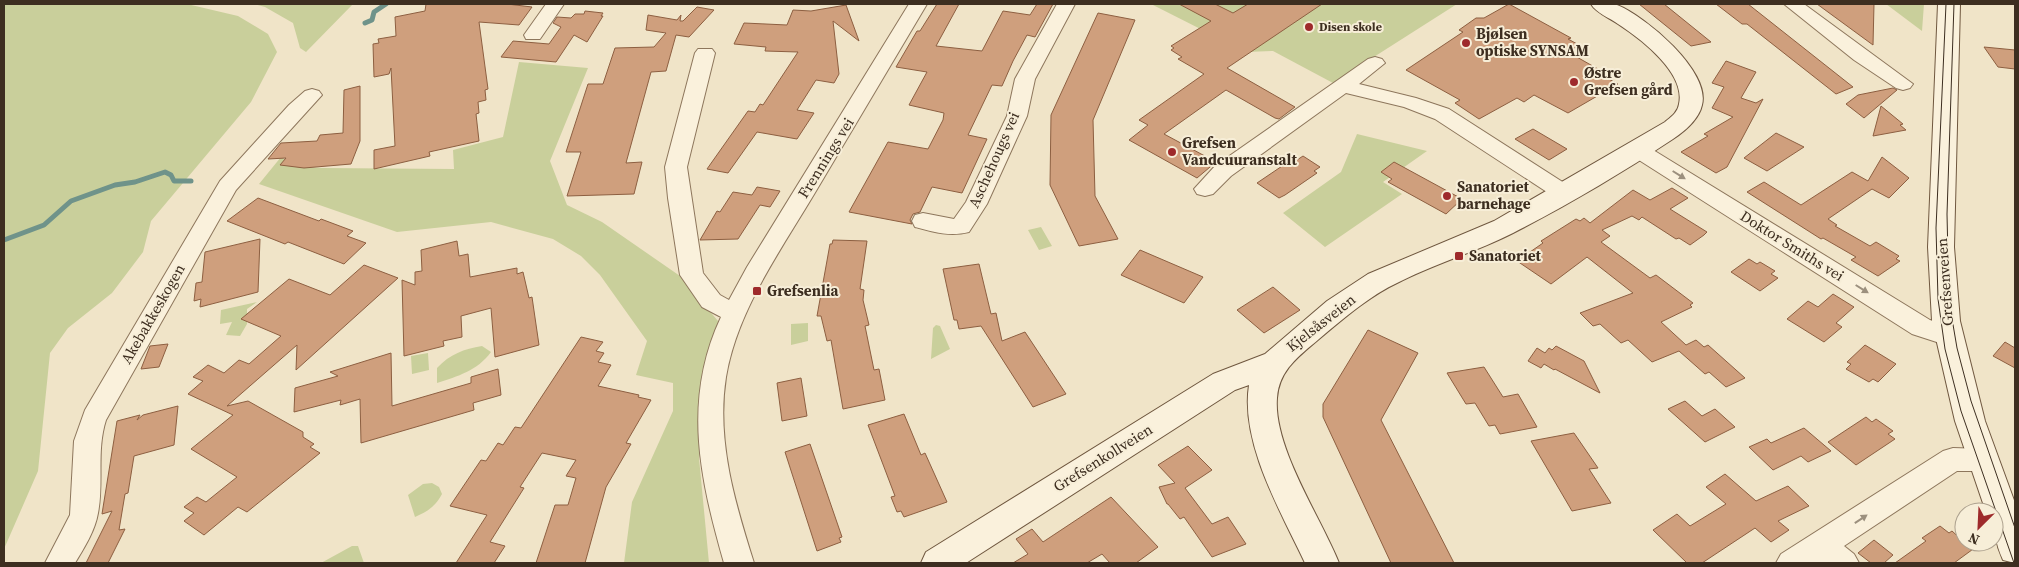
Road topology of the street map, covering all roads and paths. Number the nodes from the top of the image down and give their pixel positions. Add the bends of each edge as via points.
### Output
1 (555, 4) edge
2 (918, 4) edge
3 (1066, 4) edge
4 (1602, 4) edge
5 (1793, 4) edge
6 (1949, 4) edge
7 (533, 35) dead end
8 (705, 53) dead end
9 (1375, 63) dead end
10 (1346, 84) junction
11 (1903, 84) dead end
12 (312, 95) dead end
13 (1638, 150) junction
14 (1205, 189) dead end
15 (1564, 192) junction
16 (922, 221) dead end
17 (735, 313) junction
18 (1949, 337) junction
19 (1273, 362) junction
20 (1983, 460) junction
21 (1820, 546) junction
22 (2015, 549) edge
23 (60, 563) edge
24 (739, 563) edge
25 (938, 563) edge
26 (1322, 563) edge
27 (1791, 563) edge
28 (1844, 563) edge

1 - 7 street
2 - 17 street, Frennings vei via 755,273
3 - 16 street, Aschehougs vei via 1024,79 1017,116 976,204 961,226
4 - 13 street, Kjelsåsveien via 1657,44 1680,68 1692,92 1691,105 1684,118
5 - 11 street
6 - 18 street, Grefsenveien via 1941,247
8 - 17 street via 676,167 679,198 692,274 711,301
9 - 10 street
10 - 14 street via 1223,171
10 - 15 street via 1357,91 1417,104 1442,114
12 - 23 street, Akebakkeskogen via 296,108 228,186 94,418 85,445 86,507
13 - 15 street, Kjelsåsveien
13 -> 18 street, Doktor Smiths vei via 1913,322
15 - 19 street, Kjelsåsveien via 1490,234 1386,276 1329,314
17 - 24 street, Frennings vei via 715,372 710,430 719,496
18 - 20 street, Grefsenveien
19 - 25 street, Grefsenkollveien via 1224,382
19 - 26 street, Kjelsåsveien via 1263,384 1264,425 1277,463
21 -> 20 street via 1953,459
20 - 22 street, Grefsenveien
21 - 27 street
21 - 28 street

